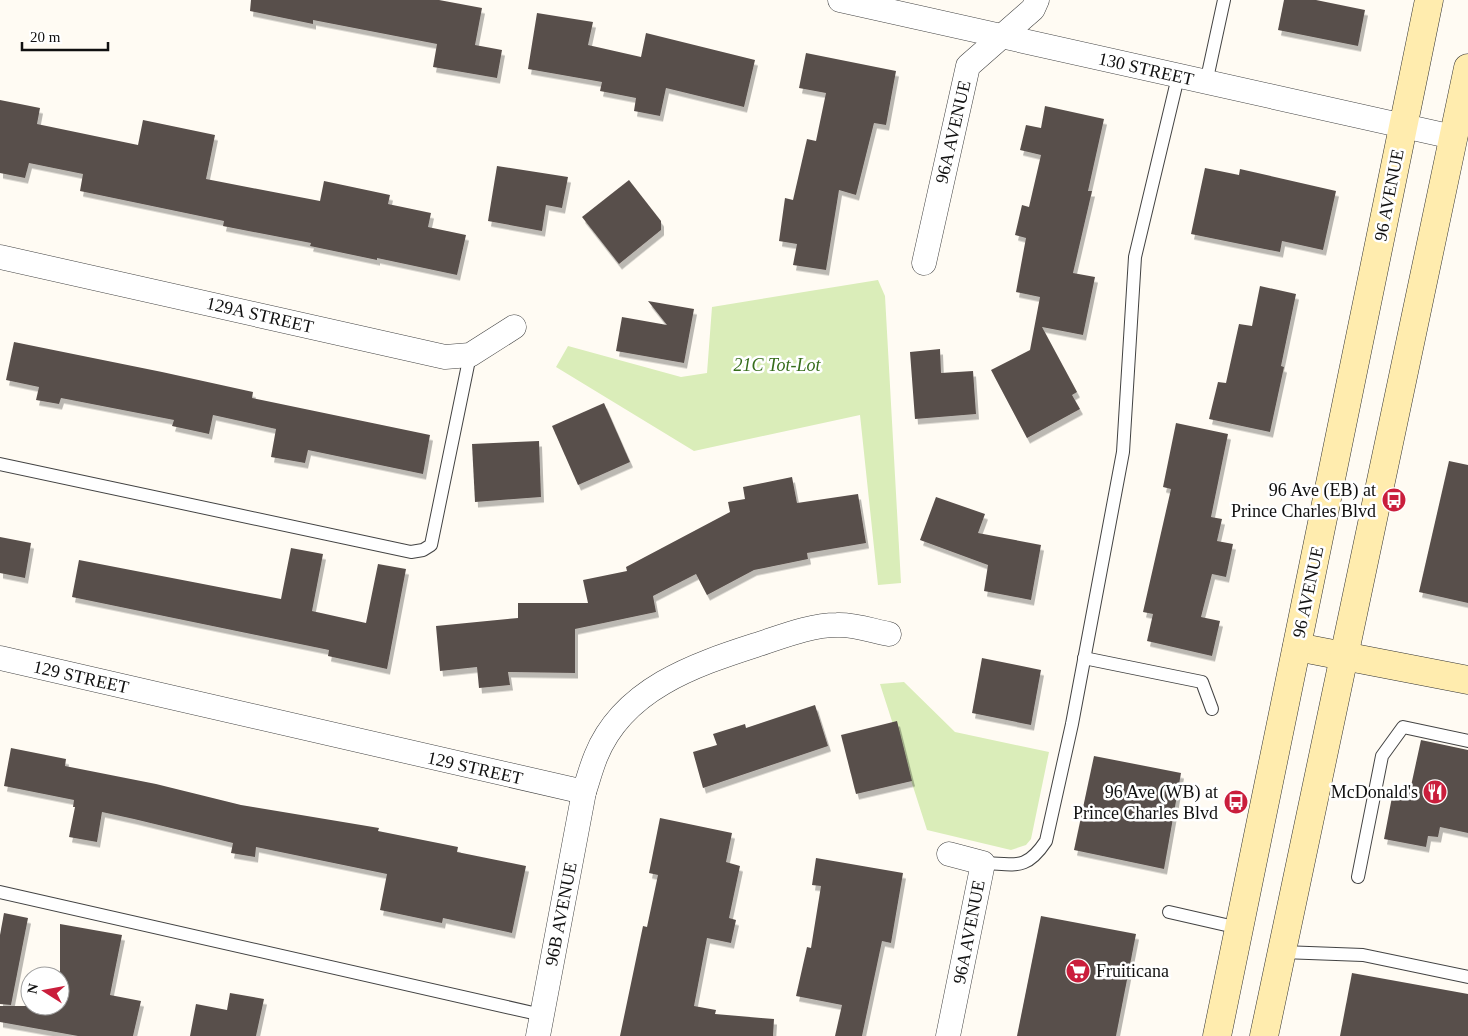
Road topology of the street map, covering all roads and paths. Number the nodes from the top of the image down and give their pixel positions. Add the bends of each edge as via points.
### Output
1 (840, 0) edge
2 (1037, 0) edge
3 (1224, 0) edge
4 (1429, 0) edge
5 (1000, 36) junction
6 (1468, 68) edge
7 (1178, 76) junction
8 (1206, 83) junction
9 (1403, 126) junction
10 (1453, 137) junction
11 (0, 257) edge
12 (924, 263) dead end
13 (514, 328) dead end
14 (470, 355) junction
15 (0, 464) edge
16 (889, 634) dead end
17 (1296, 647) junction
18 (1343, 656) junction
19 (0, 658) edge
20 (1084, 658) junction
21 (1468, 680) edge
22 (1212, 709) dead end
23 (1468, 741) edge
24 (584, 792) junction
25 (949, 854) dead end
26 (983, 863) junction
27 (1358, 877) dead end
28 (0, 892) edge
29 (1170, 912) dead end
30 (1239, 928) junction
31 (1282, 952) junction
32 (1468, 977) edge
33 (540, 1026) edge
34 (948, 1036) edge
35 (1217, 1036) edge
36 (1264, 1036) edge

1 - 5 street, 130 STREET
2 - 5 street, 96A AVENUE via 1035,6
3 - 8 lane
4 - 9 main road, 96 AVENUE
5 - 7 street, 130 STREET
5 - 12 street, 96A AVENUE via 968,66
6 - 10 main road
7 - 8 street, 130 STREET
7 - 20 lane via 1135,257 1123,452
8 - 9 street, 130 STREET
9 - 10 street, 130 STREET
9 - 17 main road, 96 AVENUE
10 - 18 main road
11 - 14 street, 129A STREET via 445,357
13 - 14 street, 129A STREET
14 - 15 lane via 431,545 423,550 411,552
16 - 24 street via 837,624 803,630 707,661 668,678 637,700 615,725 596,754
17 - 18 main road
17 - 30 main road, 96 AVENUE
18 - 21 main road
18 - 31 main road
19 - 24 street, 129 STREET
20 - 22 lane via 1202,682
20 - 26 lane via 1046,840 1036,856 1022,864
23 - 27 lane via 1403,727 1382,756
24 - 33 street, 96B AVENUE
25 - 26 street, 96A AVENUE
26 - 34 street, 96A AVENUE
28 - 33 lane
29 - 30 lane
30 - 35 main road, 96 AVENUE
31 - 32 lane via 1363,955
31 - 36 main road

